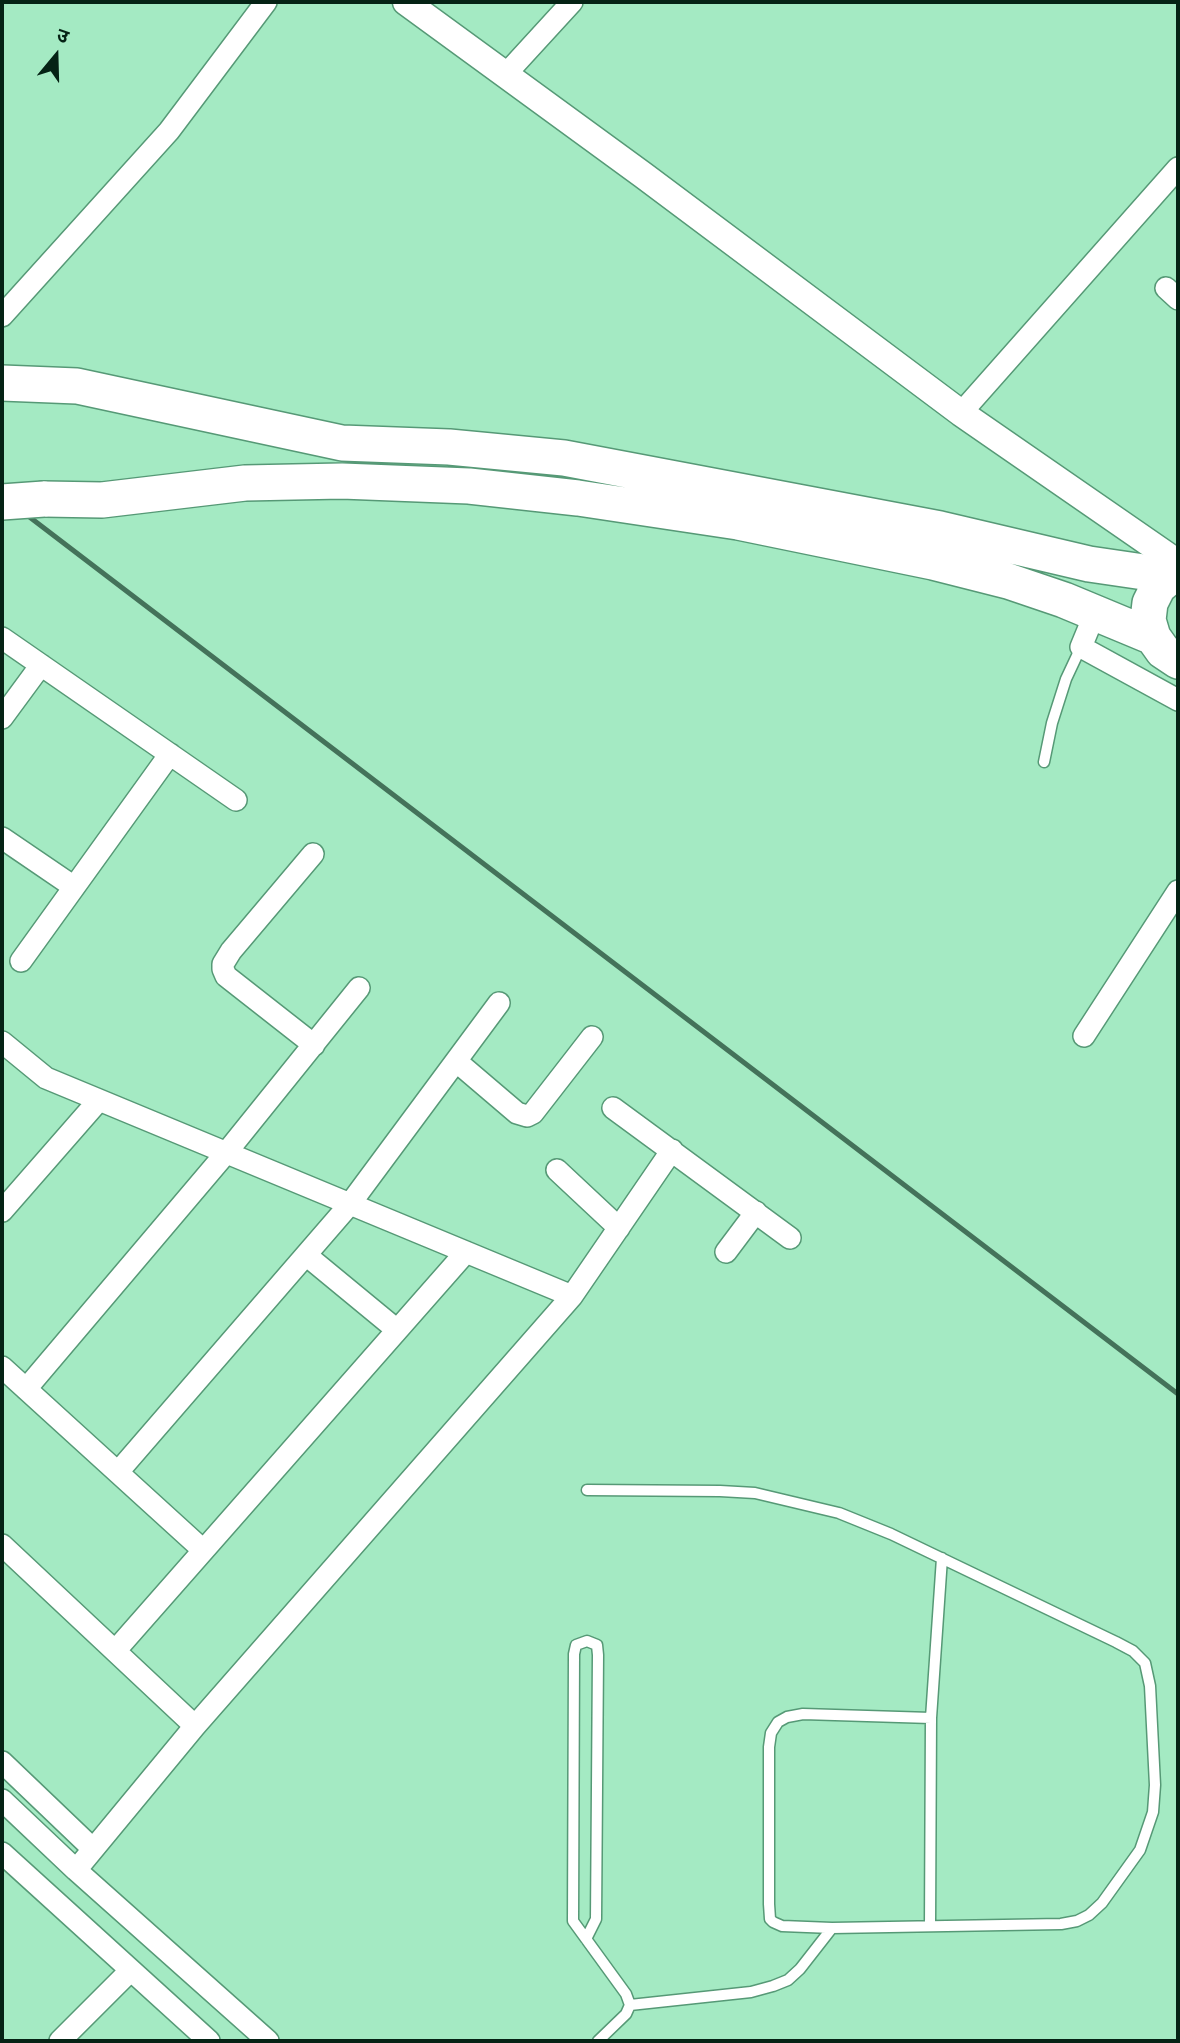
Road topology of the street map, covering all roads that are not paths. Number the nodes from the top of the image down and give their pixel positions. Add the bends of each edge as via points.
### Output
1 (266, 2) edge
2 (407, 2) edge
3 (572, 2) edge
4 (506, 74) junction
5 (1178, 167) edge
6 (2, 316) edge
7 (2, 383) edge
8 (961, 413) junction
9 (2, 502) edge
10 (1176, 570) edge
11 (1095, 613) junction
12 (1153, 637) junction
13 (2, 638) edge
14 (1081, 647) junction
15 (1178, 661) edge
16 (41, 665) junction
17 (1178, 700) edge
18 (2, 718) edge
19 (170, 754) junction
20 (1044, 761) dead end
21 (236, 800) dead end
22 (2, 838) edge
23 (313, 854) dead end
24 (74, 887) junction
25 (1178, 891) edge
26 (21, 961) dead end
27 (359, 988) dead end
28 (499, 1003) dead end
29 (1084, 1036) dead end
30 (592, 1037) dead end
31 (2, 1042) edge
32 (314, 1045) junction
33 (456, 1062) junction
34 (99, 1100) junction
35 (613, 1108) dead end
36 (672, 1150) junction
37 (226, 1153) junction
38 (557, 1170) dead end
39 (349, 1204) junction
40 (2, 1211) edge
41 (756, 1212) junction
42 (619, 1228) junction
43 (790, 1238) dead end
44 (466, 1252) junction
45 (726, 1252) dead end
46 (306, 1255) junction
47 (572, 1296) junction
48 (397, 1330) junction
49 (2, 1367) edge
50 (26, 1389) junction
51 (118, 1472) junction
52 (587, 1490) dead end
53 (2, 1545) edge
54 (203, 1550) junction
55 (942, 1558) junction
56 (115, 1651) junction
57 (931, 1718) junction
58 (195, 1726) junction
59 (2, 1762) edge
60 (2, 1800) edge
61 (50, 1845) junction
62 (93, 1849) junction
63 (2, 1853) edge
64 (76, 1870) junction
65 (22, 1871) junction
66 (930, 1926) junction
67 (832, 1928) junction
68 (586, 1938) junction
69 (130, 1970) junction
70 (630, 2005) junction
71 (60, 2041) edge
72 (209, 2041) edge
73 (268, 2041) edge
74 (598, 2041) edge

1 - 6 street via 169,131
2 - 4 street
3 - 4 street
4 - 8 street
5 - 8 street
7 - 10 highway via 77,386 342,443 564,458 940,528 1089,564
8 - 10 street
9 - 11 highway, bridge via 102,500 245,484 328,481 482,487 738,522 933,562 1008,581
10 - 12 highway via 1158,587 1150,603
11 - 12 highway
11 - 14 street
12 - 15 highway
13 - 16 street
14 - 17 street
14 - 20 lane via 1066,679
16 - 18 street
16 - 19 street
19 - 21 street
19 - 24 street
22 - 24 street
23 - 32 street via 231,951 223,969
24 - 26 street
25 - 29 street
27 - 32 street
28 - 33 street
30 - 33 street via 527,1116 517,1114
31 - 34 street via 46,1078
32 - 37 street
33 - 39 street
34 - 37 street
34 - 40 street
35 - 36 street
36 - 41 street
36 - 42 street
37 - 39 street
37 - 50 street
38 - 42 street
39 - 44 street
39 - 46 street
41 - 43 street
41 - 45 street
42 - 47 street
44 - 47 street
44 - 48 street
46 - 48 street
46 - 51 street
47 - 58 street
48 - 54 street
49 - 50 street
50 - 51 street
51 - 54 street
52 - 55 lane via 755,1493 839,1513
53 - 56 street
54 - 56 street
55 - 57 lane
55 - 66 lane via 1141,1657 1150,1686 1155,1801 1140,1850 1089,1915 1061,1924
56 - 58 street
57 - 66 lane
57 - 67 lane via 803,1714 778,1722 771,1733 770,1919 782,1926
58 - 62 street
59 - 62 street
60 - 61 street
61 - 64 street
61 - 65 street
62 - 64 street
63 - 65 street
64 - 73 street
65 - 69 street
66 - 67 lane
67 - 70 lane via 800,1969 773,1986
68 - 68 lane via 573,1921 574,1654 576,1645 587,1641 597,1645 598,1655 596,1919
68 - 70 lane
69 - 71 street
69 - 72 street
70 - 74 lane

